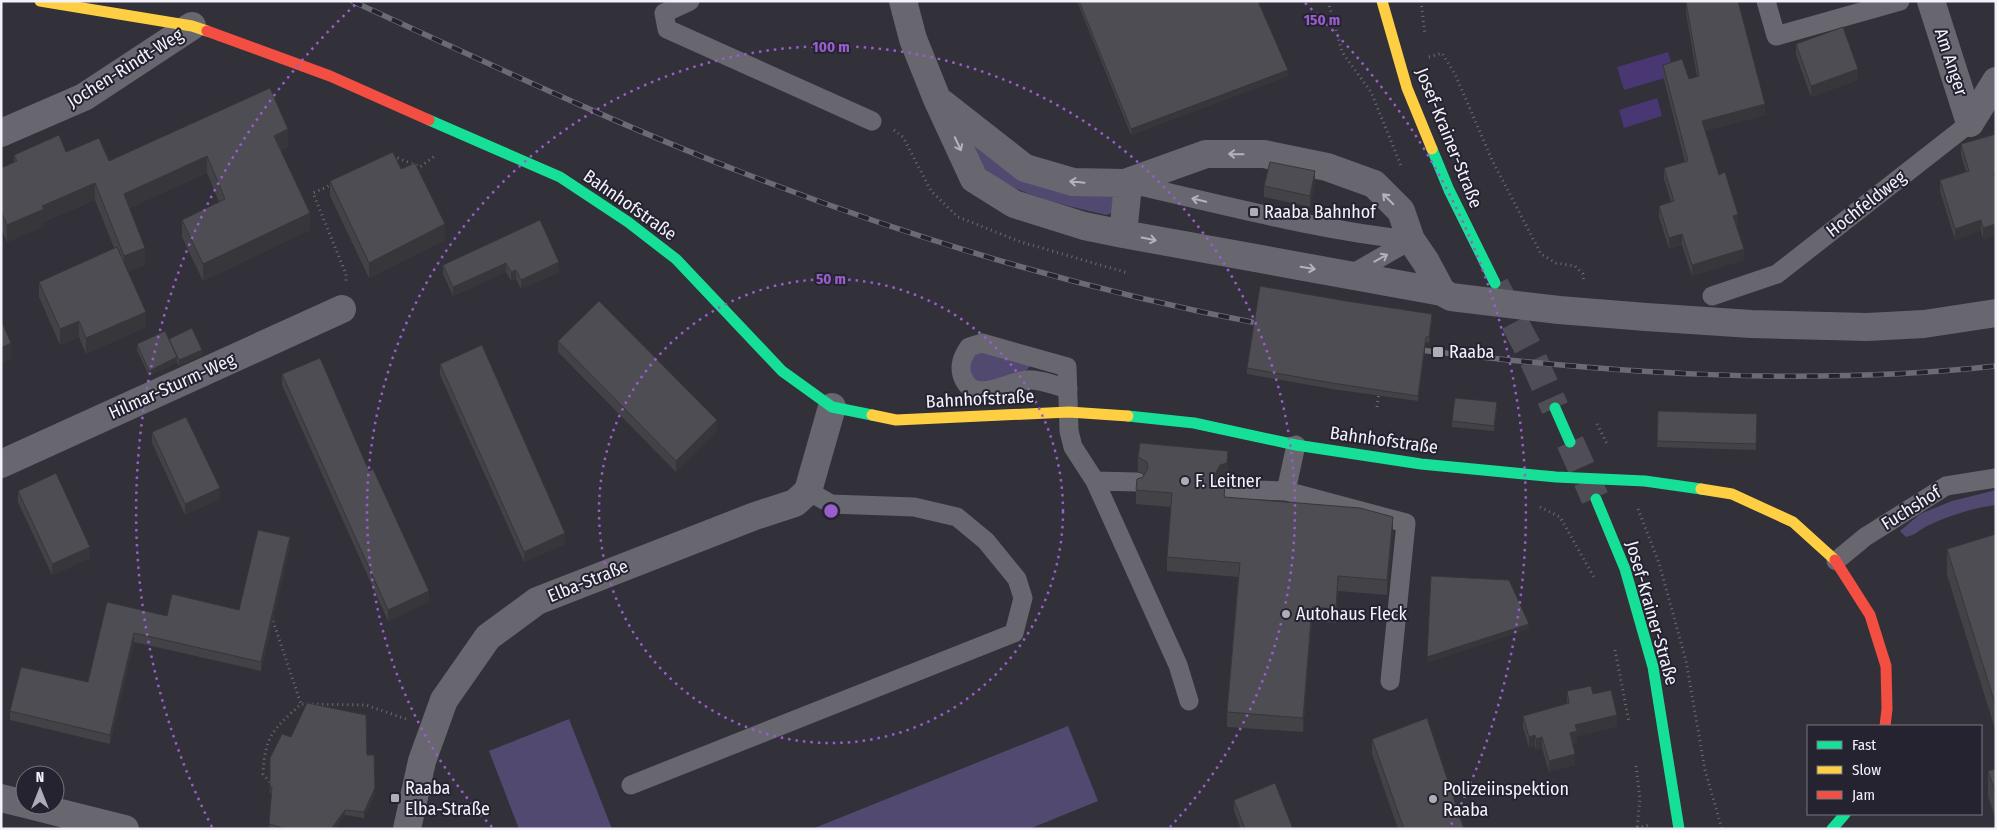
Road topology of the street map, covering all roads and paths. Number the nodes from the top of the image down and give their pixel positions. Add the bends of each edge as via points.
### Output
1 (40, 1) edge
2 (690, 1) edge
3 (903, 1) edge
4 (1382, 1) edge
5 (1766, 1) edge
6 (1900, 1) edge
7 (1931, 1) edge
8 (192, 26) junction
9 (1428, 58) dead end
10 (1996, 81) edge
11 (937, 100) junction
12 (872, 121) dead end
13 (1970, 123) junction
14 (1, 133) edge
15 (439, 153) dead end
16 (384, 160) edge
17 (340, 180) edge
18 (1125, 183) junction
19 (1123, 234) junction
20 (1411, 240) junction
21 (1350, 275) junction
22 (1495, 283) tunnel mouth
23 (1442, 292) junction
24 (1712, 296) dead end
25 (342, 309) joint
26 (1571, 310) junction
27 (1996, 314) edge
28 (1068, 389) junction
29 (1379, 390) edge
30 (832, 407) junction
31 (1377, 407) dead end
32 (1555, 408) tunnel mouth
33 (1069, 412) junction
34 (1570, 442) tunnel mouth
35 (1296, 445) junction
36 (1, 464) edge
37 (1996, 478) edge
38 (1094, 481) junction
39 (1138, 482) edge
40 (1226, 489) edge
41 (808, 491) junction
42 (1286, 491) junction
43 (1596, 499) tunnel mouth
44 (1532, 504) dead end
45 (1836, 561) junction
46 (1595, 580) dead end
47 (273, 621) edge
48 (1614, 646) dead end
49 (1390, 681) dead end
50 (1189, 701) dead end
51 (301, 704) junction
52 (411, 721) dead end
53 (1885, 725) edge
54 (1631, 729) dead end
55 (1636, 764) dead end
56 (270, 782) edge
57 (631, 785) dead end
58 (1, 798) edge
59 (15, 802) edge
60 (65, 814) edge
61 (1844, 815) edge
62 (1637, 828) edge
63 (125, 829) edge
64 (407, 829) edge
65 (1679, 829) edge
66 (1832, 829) edge

1 - 8 street, Bahnhofstraße
2 - 12 lane via 664,13 668,29
3 - 11 street via 913,39
4 - 22 street, Josef-Krainer-Straße via 1407,88 1449,190
5 - 6 lane via 1776,36
7 - 13 street, Am Anger
8 - 14 street, Jochen-Rindt-Weg via 84,97
8 - 30 street, Bahnhofstraße via 330,76 560,177 628,222 676,259 782,370
9 - 26 path via 1442,52 1455,74 1492,160 1541,254 1556,263 1575,266 1583,274
10 - 13 street, Hochfeldweg
18 -> 11 street via 1073,182 1025,168
11 -> 19 street via 974,179 1014,204 1084,226
13 - 24 lane, Hochfeldweg via 1777,274
15 - 16 path via 420,167 393,156
17 - 25 path via 313,193 346,274
18 - 19 street
20 -> 18 lane via 1372,236 1280,218
20 -> 18 street via 1401,211 1374,184 1327,167 1264,154 1206,154
19 -> 21 street
21 -> 20 lane
20 - 23 street
21 - 23 street
23 - 26 street via 1451,297 1472,300
25 - 36 street, Hilmar-Sturm-Weg
26 - 27 street via 1751,324 1866,327 1924,324
28 - 28 lane via 1067,367 982,343 969,347 962,357 960,370 964,382 976,390 991,391 1028,379
28 - 33 lane
29 - 31 path
30 - 33 street, Bahnhofstraße via 896,420
30 - 41 street
32 - 34 street
33 - 35 street, Bahnhofstraße via 1194,423
33 - 38 lane via 1073,447
35 - 42 lane
35 - 45 street, Bahnhofstraße via 1421,464 1556,477 1644,481 1732,494 1793,522
37 - 45 lane, Fuchshof via 1946,486 1865,538
38 - 39 lane
38 - 50 lane via 1178,665
40 - 42 lane
41 - 57 lane via 831,504 914,507 957,517 986,541 1017,579 1023,598 1014,633
41 - 64 street, Elba-Straße via 795,504 746,519 537,601 488,638 444,700 422,761
42 - 49 lane via 1406,522
43 - 65 street, Josef-Krainer-Straße via 1625,569 1653,667
44 - 46 path via 1560,517
45 - 53 street, Bahnhofstraße via 1870,615 1886,666
47 - 51 path
48 - 54 path
51 - 52 path via 366,705
51 - 56 path via 272,730 264,755 263,774
55 - 62 path via 1640,799
58 - 59 street
60 - 63 street
61 - 66 street

